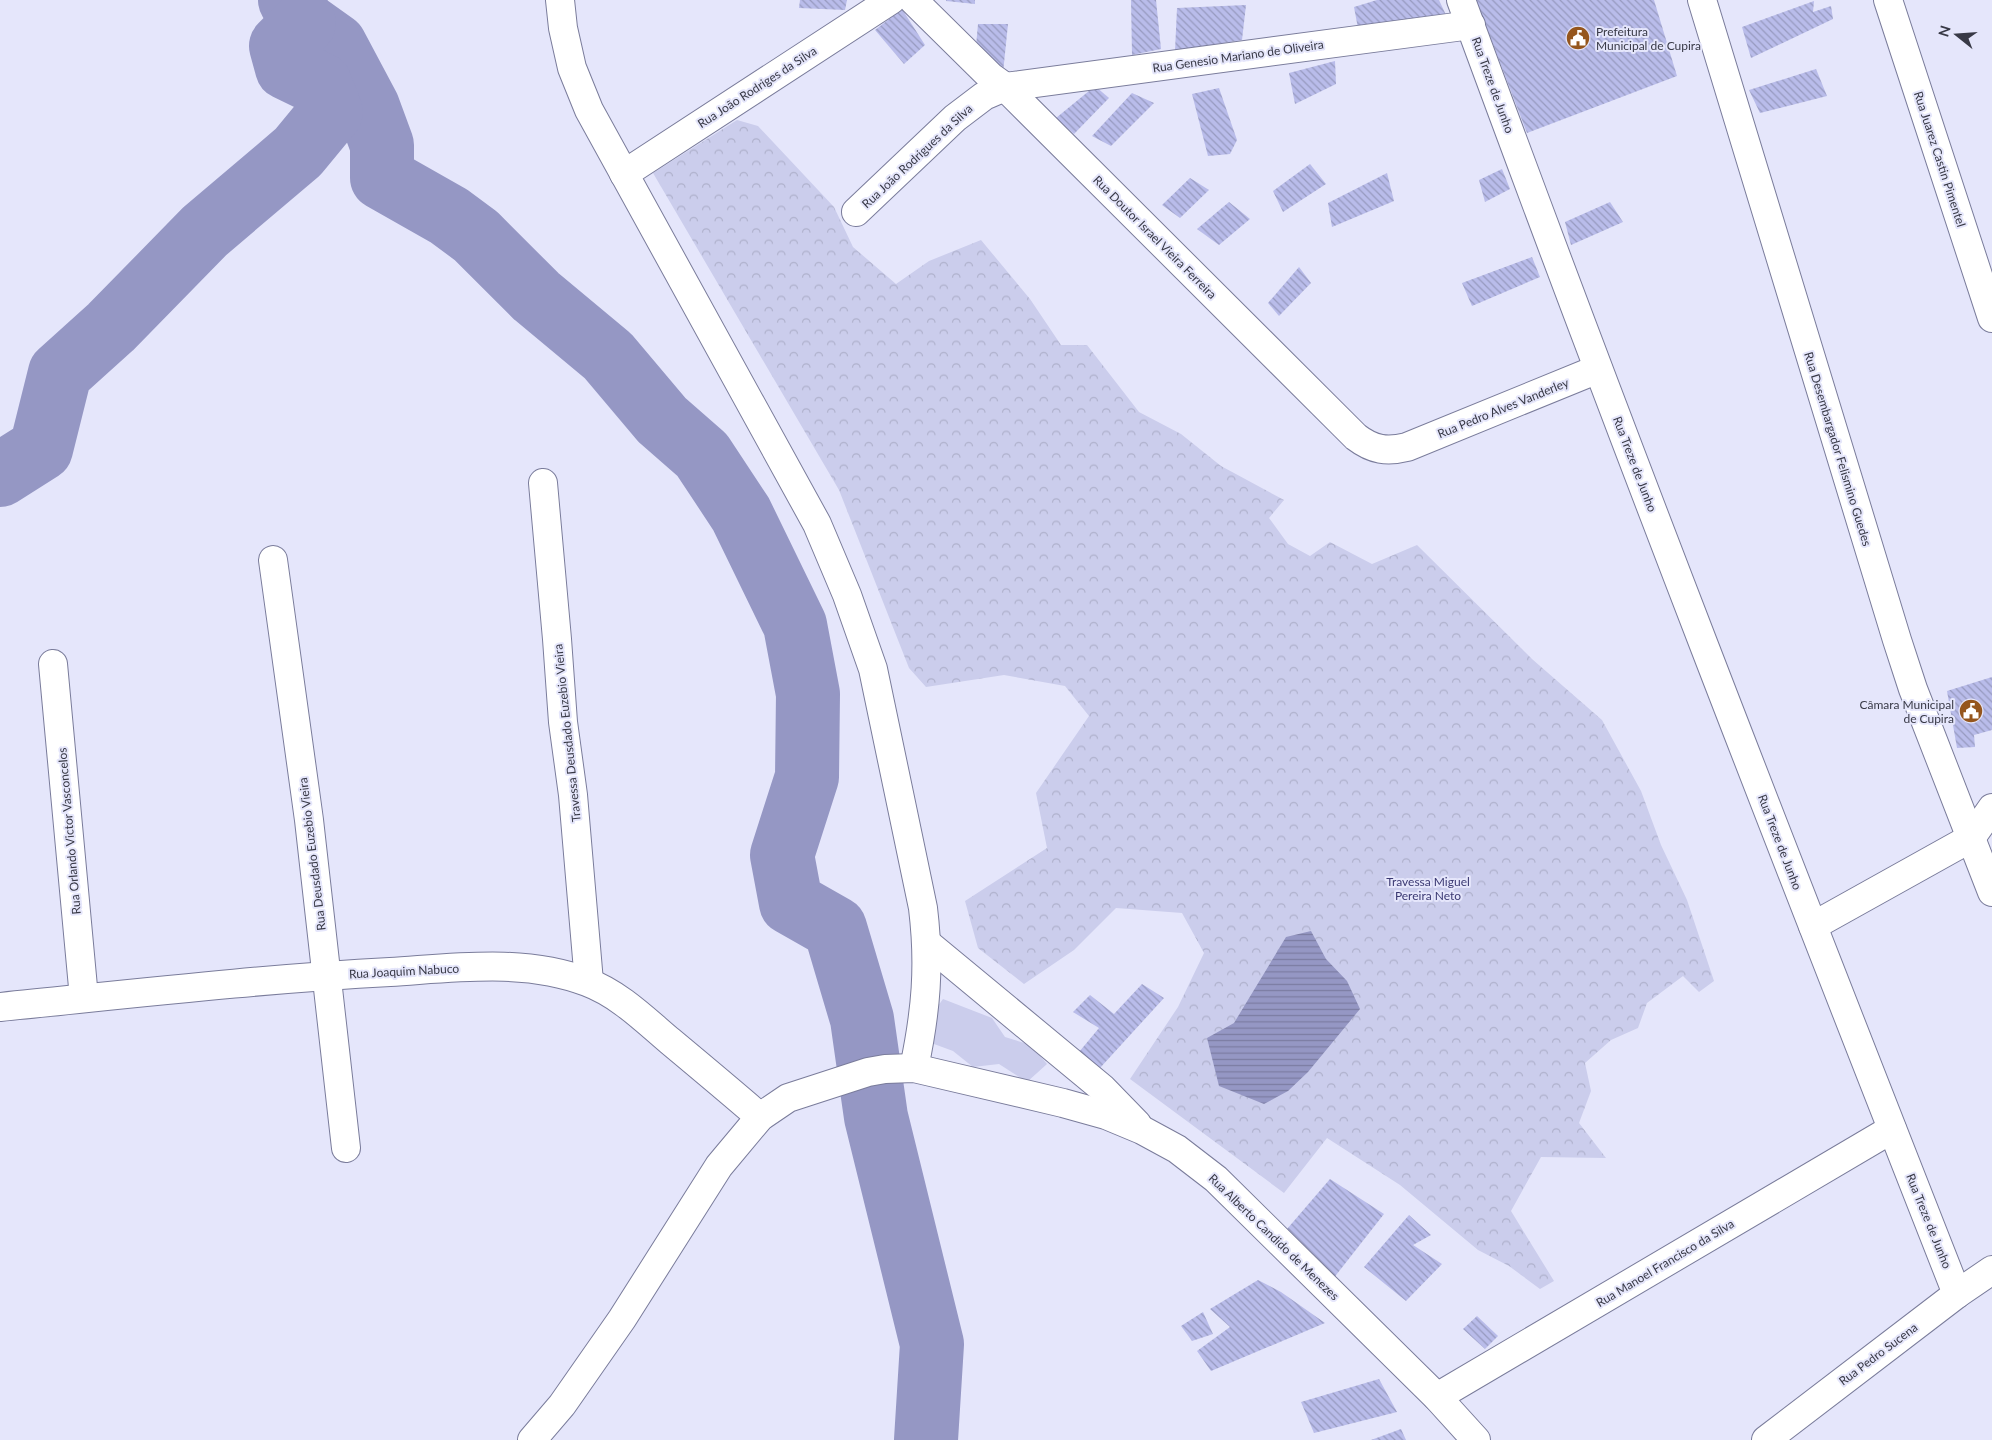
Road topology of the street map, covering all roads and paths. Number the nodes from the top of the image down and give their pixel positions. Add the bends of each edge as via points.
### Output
1 (560, 0) edge
2 (891, 0) edge
3 (913, 0) edge
4 (1461, 0) edge
5 (1702, 0) edge
6 (1888, 0) edge
7 (1471, 25) junction
8 (1005, 87) junction
9 (624, 174) junction
10 (856, 212) dead end
11 (1992, 318) edge
12 (1598, 369) junction
13 (1407, 447) joint
14 (543, 483) dead end
15 (273, 560) dead end
16 (53, 664) dead end
17 (1992, 808) edge
18 (1971, 838) junction
19 (1992, 892) edge
20 (1812, 926) junction
21 (928, 944) junction
22 (325, 975) junction
23 (588, 982) junction
24 (84, 998) junction
25 (0, 1007) edge
26 (914, 1068) junction
27 (760, 1117) junction
28 (1892, 1128) junction
29 (1142, 1130) junction
30 (346, 1148) dead end
31 (1992, 1270) edge
32 (1957, 1294) junction
33 (1437, 1397) junction
34 (532, 1440) edge
35 (1476, 1440) edge
36 (1766, 1440) edge

1 - 9 street via 572,68 589,110
2 - 9 street, Rua João Rodriges da Silva
3 - 8 street, Rua Doutor Israel Vieira Ferreira
4 - 7 street, Rua Treze de Junho
5 - 18 street, Rua Desembargador Felismino Guedes via 1897,640
6 - 11 street, Rua Juarez Castin Pimentel
7 - 8 street, Rua Genesio Mariano de Oliveira
7 - 12 street, Rua Treze de Junho
8 - 10 street, Rua João Rodrigues da Silva via 984,96 955,118
8 - 13 street, Rua Doutor Israel Vieira Ferreira via 1356,437 1367,446 1380,449
9 - 21 street via 817,524 847,595 873,669
12 - 13 street, Rua Pedro Alves Vanderley
12 - 20 street, Rua Treze de Junho
14 - 23 street, Travessa Deusdado Euzebio Vieira
15 - 22 street, Rua Deusdado Euzebio Vieira via 309,820
16 - 24 street, Rua Orlando Victor Vasconcelos
17 - 18 street
18 - 19 street, Rua Desembargador Felismino Guedes
18 - 20 street
20 - 28 street, Rua Treze de Junho
21 - 26 street via 923,1026
21 - 29 street via 1102,1088
22 - 23 street, Rua Joaquim Nabuco via 515,967 553,971
22 - 24 street, Rua Joaquim Nabuco
22 - 30 street, Rua Deusdado Euzebio Vieira
23 - 27 street, Rua Joaquim Nabuco via 637,1012
24 - 25 street, Rua Joaquim Nabuco
26 - 27 street, Rua Alberto Candido de Menezes via 885,1068 845,1078 788,1098
26 - 29 street, Rua Alberto Candido de Menezes via 1063,1103 1106,1115
27 - 34 street, Rua Alberto Candido de Menezes via 719,1166 622,1319 562,1405
28 - 32 street, Rua Treze de Junho
28 - 33 street, Rua Manoel Francisco da Silva
29 - 33 street, Rua Alberto Candido de Menezes via 1177,1149 1216,1179
31 - 32 street, Rua Pedro Sucena
32 - 36 street, Rua Pedro Sucena
33 - 35 street, Rua Alberto Candido de Menezes

